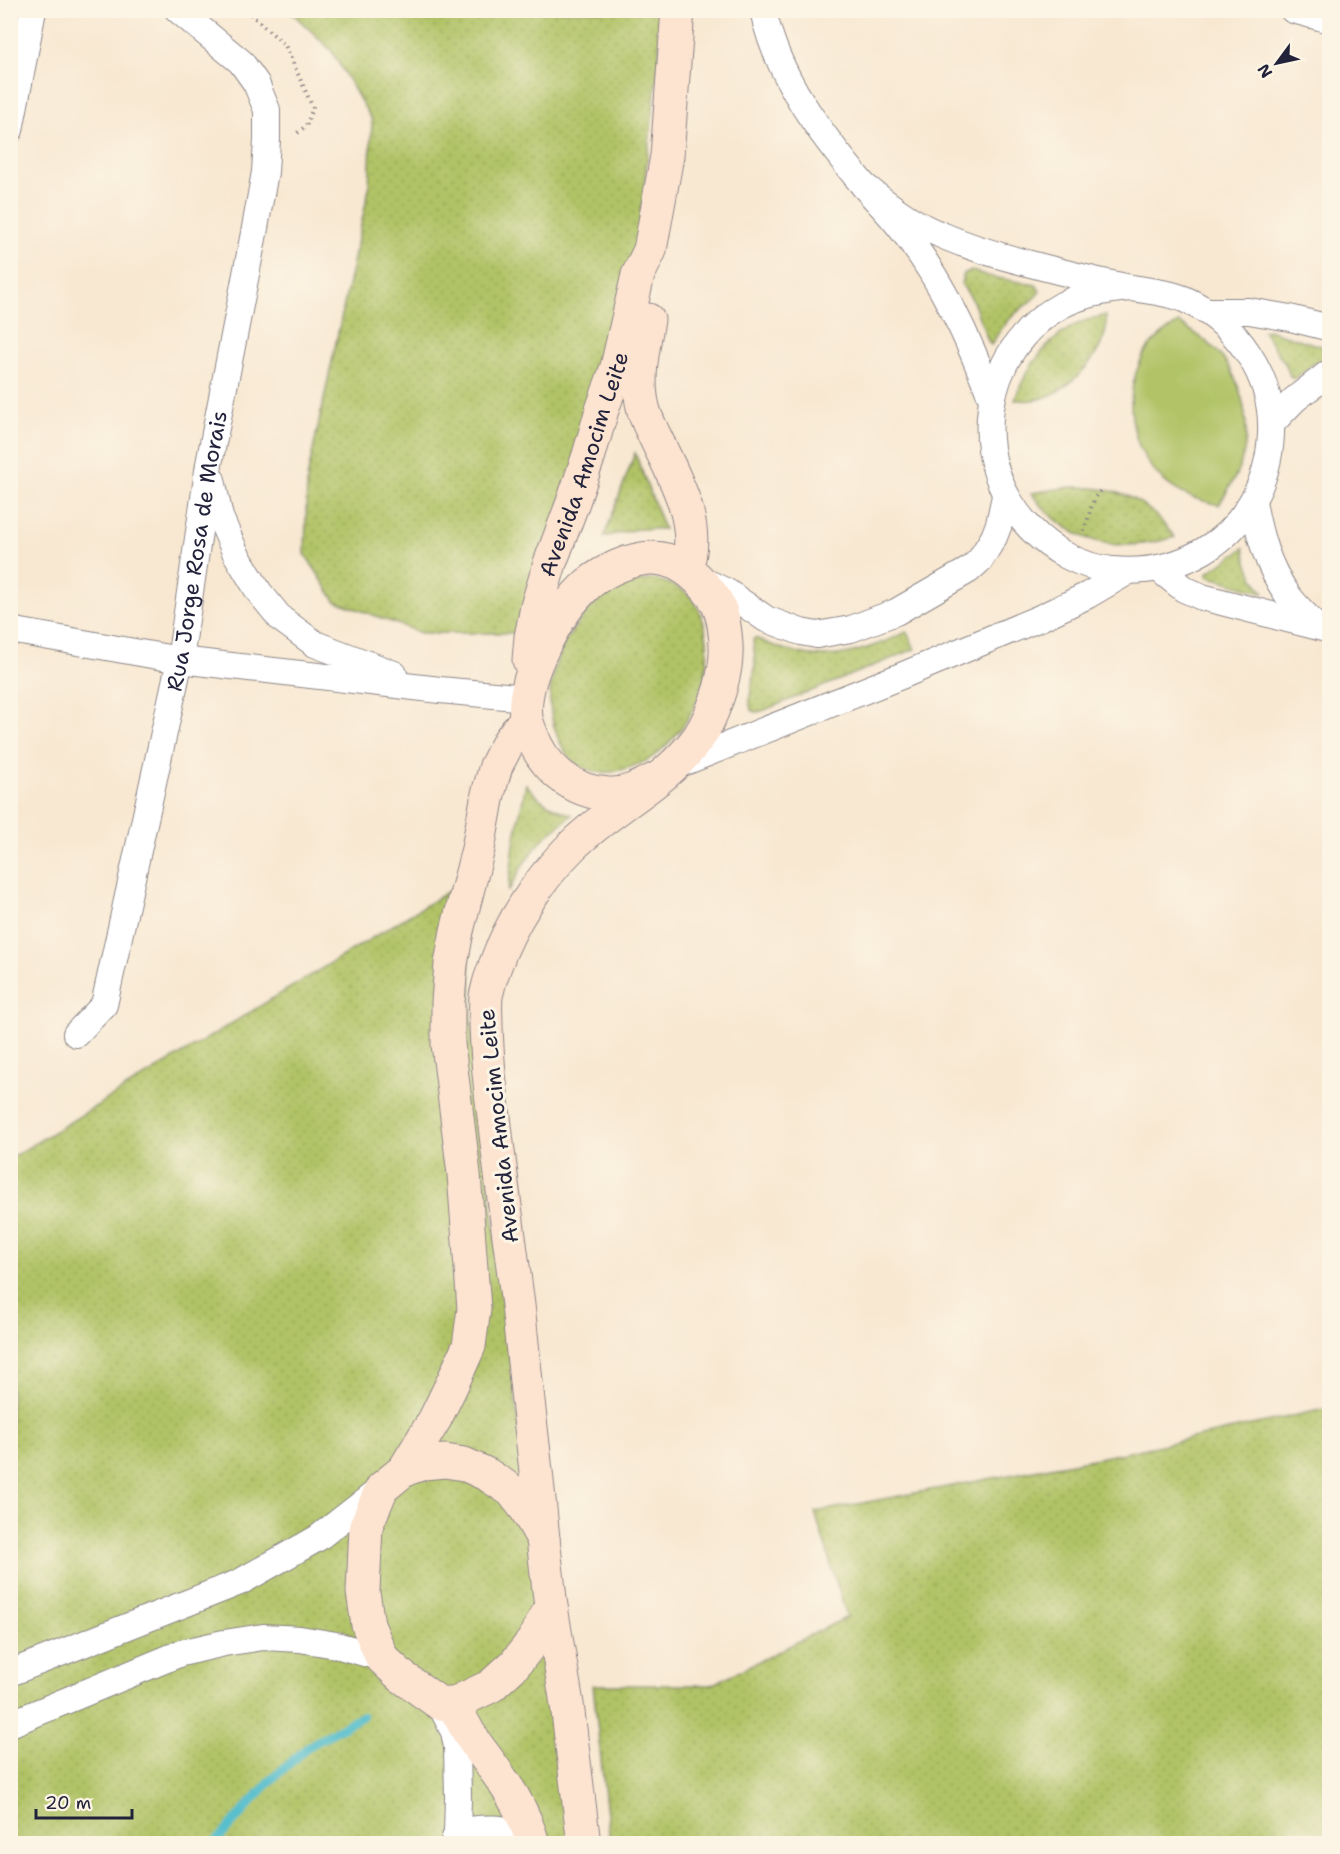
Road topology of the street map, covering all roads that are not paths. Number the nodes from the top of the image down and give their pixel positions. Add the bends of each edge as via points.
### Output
1 (33, 10) edge
2 (178, 10) edge
3 (678, 10) edge
4 (763, 10) edge
5 (1293, 10) edge
6 (1329, 20) edge
7 (10, 130) edge
8 (864, 186) junction
9 (650, 250) junction
10 (1130, 288) junction
11 (1206, 311) junction
12 (1329, 328) edge
13 (1329, 372) edge
14 (992, 400) junction
15 (1272, 423) junction
16 (209, 464) junction
17 (1005, 496) junction
18 (1253, 501) junction
19 (1159, 569) junction
20 (1129, 572) junction
21 (693, 574) junction
22 (1323, 628) edge
23 (10, 630) edge
24 (180, 660) junction
25 (440, 690) junction
26 (528, 699) junction
27 (664, 773) junction
28 (76, 1034) dead end
29 (393, 1479) junction
30 (543, 1539) junction
31 (550, 1607) junction
32 (382, 1658) junction
33 (10, 1673) edge
34 (446, 1704) junction
35 (10, 1725) edge
36 (455, 1838) edge
37 (532, 1839) edge
38 (584, 1844) edge

1 - 7 street
2 - 16 street, Rua Jorge Rosa de Morais via 241,62 256,83 267,110 266,161
3 - 9 street, Avenida Amocim Leite via 668,156
4 - 8 street via 789,83
5 - 6 street
8 - 10 street via 899,213 938,234 1021,261
8 - 14 street via 901,228 936,279 974,353
9 - 21 street, Avenida Amocim Leite via 656,273 643,343 640,388 643,407 685,506
9 - 26 street, Avenida Amocim Leite via 638,275 616,367 537,607 529,651
10 - 11 street via 1182,298
10 - 14 street via 1083,296 1041,319 1010,355
11 - 12 street via 1249,311
11 - 15 street via 1228,327 1259,371
13 - 15 street
14 - 17 street via 991,449
15 - 18 street via 1264,477
16 - 24 street, Rua Jorge Rosa de Morais
16 - 25 street via 220,517 236,554 258,592 280,618 315,644
17 - 20 street via 1019,517 1057,551 1103,569
17 - 21 street via 994,537 969,570 896,612 851,629 801,632 756,614 727,592
18 - 19 street via 1236,525 1213,545 1187,560
18 - 22 street via 1268,562 1288,596
19 - 20 street
19 - 22 street via 1184,589 1202,597
20 - 27 street via 1040,618
21 - 26 street, Avenida Amocim Leite via 656,557 636,559 590,583 566,609 542,649
21 - 27 street, Avenida Amocim Leite via 718,602 725,627 727,663 716,703 700,735
23 - 24 street
24 - 25 street
24 - 28 street, Rua Jorge Rosa de Morais via 104,1005
25 - 26 street
26 - 27 street, Avenida Amocim Leite via 537,750 555,772 584,790 610,795 632,791
26 - 29 street, Avenida Amocim Leite via 496,766 451,964 448,1044 464,1174 474,1309 469,1346 435,1419
27 - 30 street, Avenida Amocim Leite via 580,838 549,872 507,937 486,998 492,1100
29 - 30 street, Avenida Amocim Leite via 423,1463 465,1464 512,1491
29 - 32 street, Avenida Amocim Leite via 366,1526 363,1592 368,1625
29 - 33 street via 318,1538 240,1582
30 - 31 street, Avenida Amocim Leite
31 - 34 street via 514,1665 490,1686
31 - 38 street, Avenida Amocim Leite via 567,1704
32 - 34 street, Avenida Amocim Leite via 401,1676
32 - 35 street via 300,1639 263,1637 224,1642 181,1653
34 - 36 street via 457,1747
34 - 37 street, Avenida Amocim Leite via 500,1774
36 - 37 street via 478,1827 502,1828

